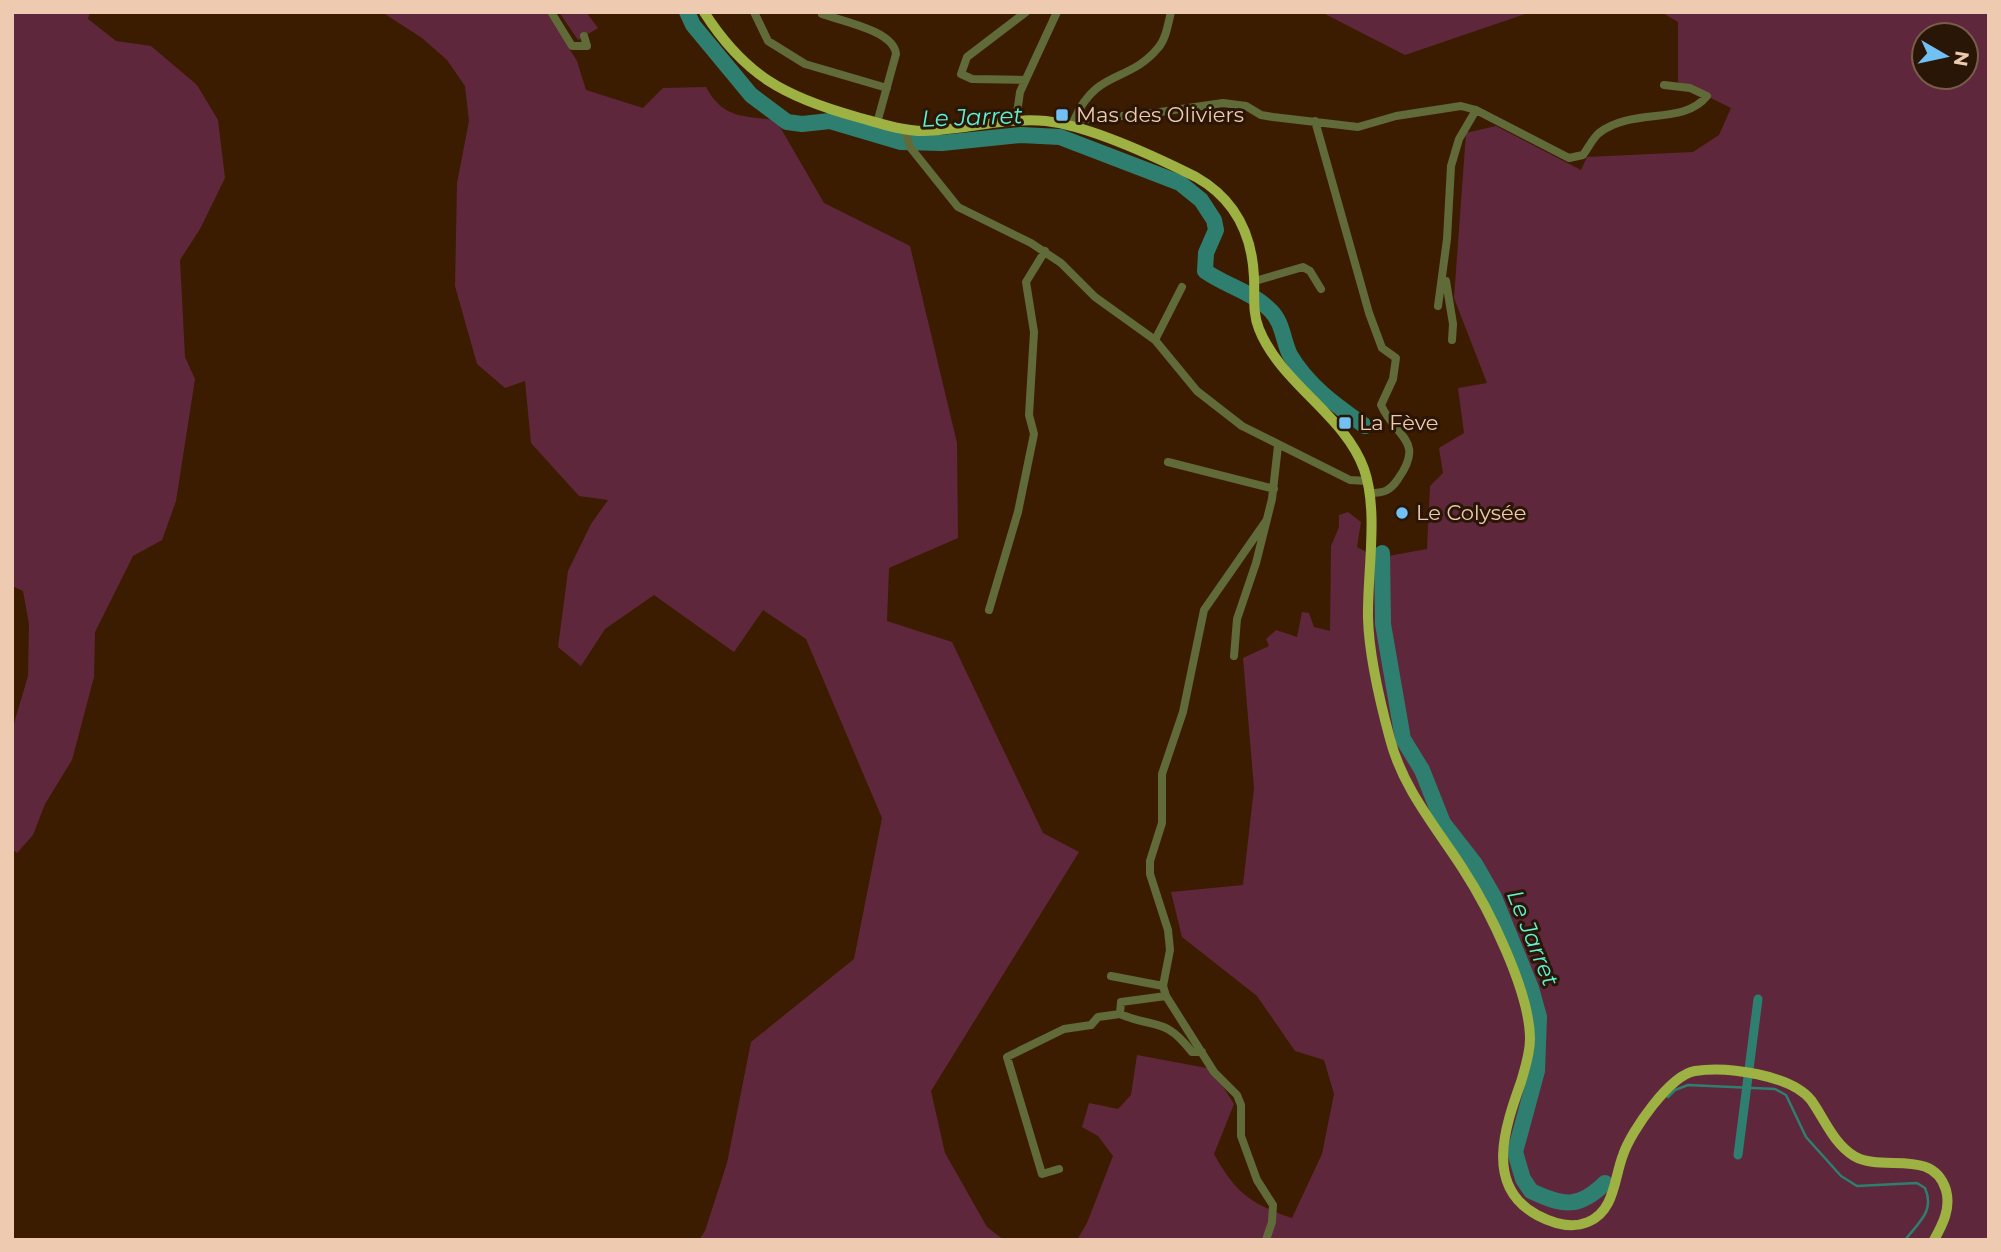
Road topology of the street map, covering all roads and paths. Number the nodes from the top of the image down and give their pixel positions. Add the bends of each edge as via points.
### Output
1 (551, 12) edge
2 (704, 12) edge
3 (754, 12) edge
4 (1026, 12) edge
5 (1057, 12) edge
6 (1171, 12) edge
7 (822, 14) edge
8 (584, 36) dead end
9 (1025, 80) junction
10 (1664, 85) dead end
11 (887, 88) junction
12 (1476, 110) junction
13 (1016, 120) junction
14 (1315, 121) junction
15 (877, 123) junction
16 (1073, 123) junction
17 (906, 133) junction
18 (1045, 251) junction
19 (1444, 268) junction
20 (1182, 286) dead end
21 (1254, 286) junction
22 (1321, 289) dead end
23 (1438, 306) dead end
24 (1155, 340) junction
25 (1452, 340) dead end
26 (1278, 446) junction
27 (1168, 462) dead end
28 (1367, 481) junction
29 (1274, 489) junction
30 (1370, 494) junction
31 (1266, 521) junction
32 (989, 610) dead end
33 (1234, 656) dead end
34 (1111, 976) dead end
35 (1163, 986) junction
36 (1166, 996) junction
37 (1120, 1014) junction
38 (1202, 1052) junction
39 (1059, 1169) dead end
40 (1266, 1240) edge
41 (1934, 1240) edge

1 - 8 street via 572,46 587,46
2 - 15 main road via 741,62 764,80 788,95
3 - 11 street via 768,41 805,64
4 - 9 street via 967,57 961,74 972,79
5 - 9 street
6 - 16 street via 1160,46 1129,72 1099,85 1084,99
7 - 11 street via 884,36 893,44 896,54
9 - 13 street
10 - 12 street via 1690,88 1707,96 1699,107 1678,114 1648,114 1620,121 1598,134 1583,155 1569,158
11 - 15 street
12 - 14 street via 1461,106 1358,127
12 - 19 street via 1459,139 1451,166
13 - 16 main road
13 - 17 main road
14 - 16 street via 1261,115 1246,106 1223,103
14 - 30 street via 1369,313 1382,348 1396,358 1393,379 1381,405 1409,444 1408,462 1400,476 1384,493
15 - 17 main road
16 - 21 main road via 1212,186 1234,208 1247,233
17 - 18 street via 910,146 958,207
18 - 24 street via 1095,296
18 - 32 street via 1026,282 1034,332 1029,415 1034,435 1018,512
19 - 23 street
19 - 25 street
20 - 24 street
21 - 22 street via 1303,267
21 - 28 main road via 1257,326 1270,350 1348,441
24 - 26 street via 1197,391 1242,426
26 - 28 street via 1350,480
26 - 29 street
27 - 29 street
28 - 30 main road
29 - 31 street
30 - 41 main road via 1369,628 1389,737 1408,784 1478,894 1527,1008 1531,1044 1502,1152 1516,1200 1560,1224 1589,1222 1609,1203 1629,1141 1668,1089 1682,1075 1720,1070 1794,1084 1853,1156 1922,1165 1934,1171 1947,1194 1944,1222
31 - 33 street via 1237,619
31 - 35 street via 1204,610 1183,712 1162,774 1161,824 1150,874 1170,942
34 - 35 street
35 - 36 street
36 - 37 street via 1121,1002
36 - 38 street
37 - 38 street via 1164,1025 1192,1052
37 - 39 street via 1064,1029 1007,1058 1042,1174
38 - 40 street via 1241,1105 1244,1146 1273,1205

